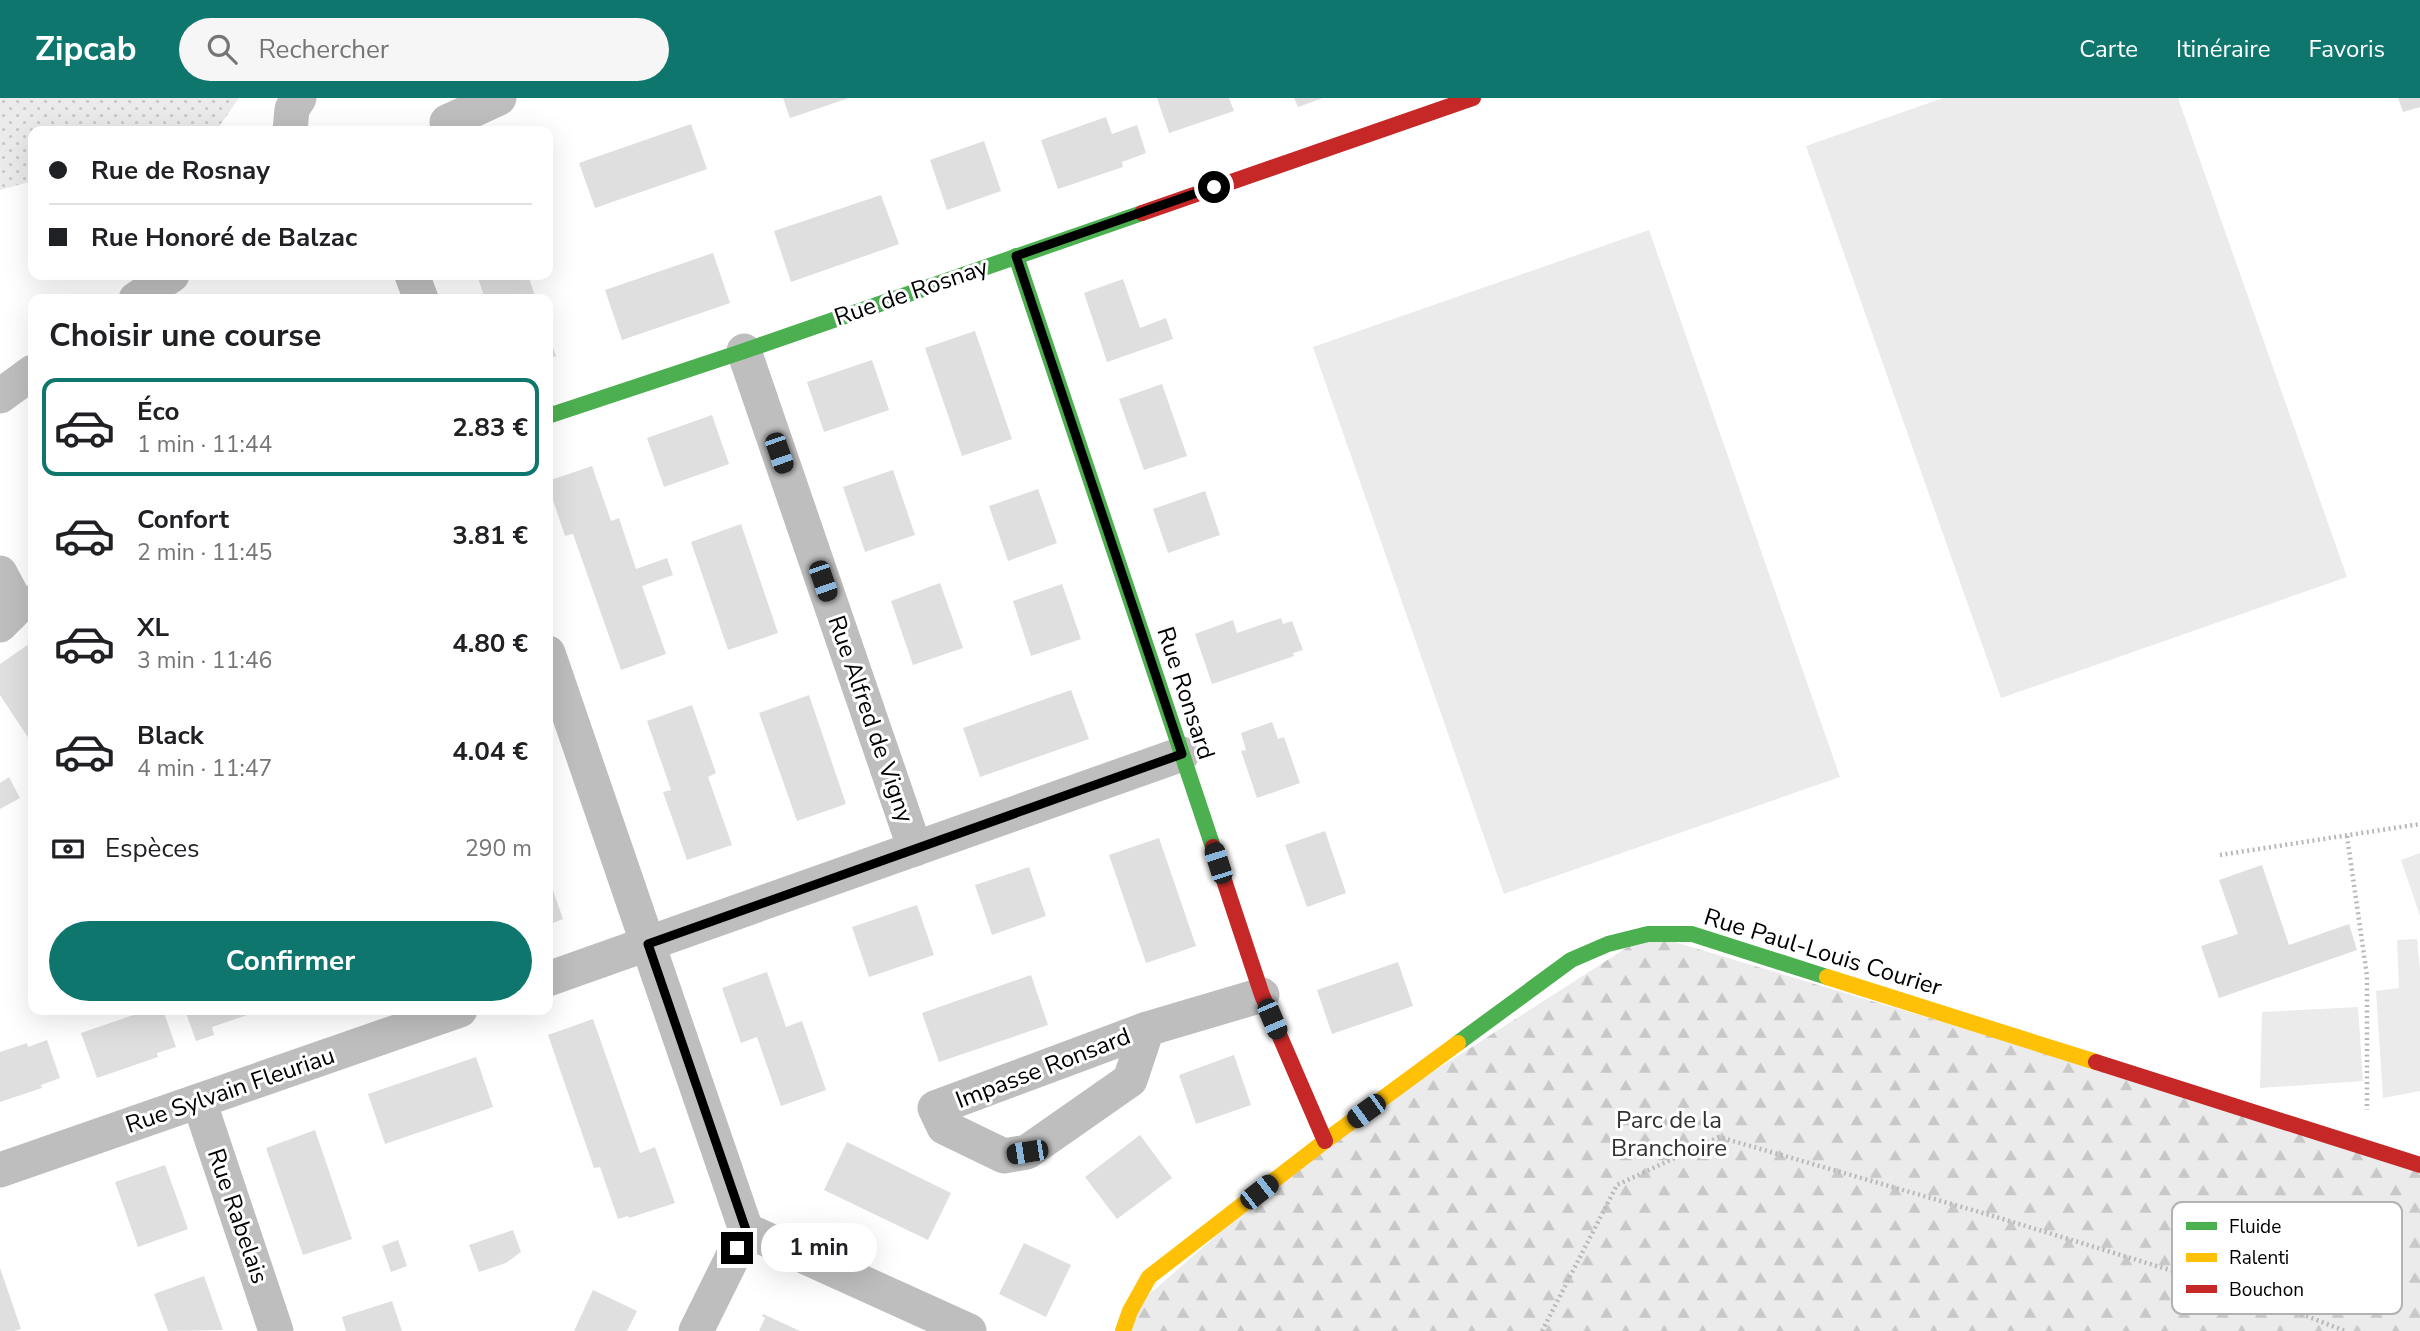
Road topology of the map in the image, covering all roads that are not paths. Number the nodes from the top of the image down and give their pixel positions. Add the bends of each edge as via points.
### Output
1 (299, 98) edge
2 (499, 98) edge
3 (1473, 98) edge
4 (444, 117) edge
5 (290, 126) edge
6 (1016, 256) junction
7 (164, 280) edge
8 (144, 294) edge
9 (744, 351) junction
10 (28, 376) edge
11 (0, 396) edge
12 (553, 414) edge
13 (0, 573) edge
14 (17, 611) edge
15 (553, 668) edge
16 (1182, 754) junction
17 (915, 849) junction
18 (648, 944) junction
19 (553, 977) edge
20 (1262, 995) junction
21 (446, 1015) edge
22 (1147, 1029) junction
23 (199, 1101) junction
24 (1325, 1141) junction
25 (2420, 1165) edge
26 (0, 1170) edge
27 (746, 1230) junction
28 (276, 1331) edge
29 (695, 1331) edge
30 (969, 1331) edge
31 (1123, 1331) edge

1 - 5 street
2 - 4 street
3 - 6 street, Rue de Rosnay
6 - 9 street, Rue de Rosnay
6 - 16 street, Rue Ronsard
7 - 8 street
9 - 12 street, Rue de Rosnay
9 - 17 street, Rue Alfred de Vigny
10 - 11 street
13 - 14 street
15 - 18 street
16 - 17 street
16 - 20 street, Rue Ronsard
17 - 18 street
18 - 19 street
18 - 27 street
20 - 22 street, Impasse Ronsard
20 - 24 street, Rue Ronsard
21 - 23 street, Rue Sylvain Fleuriau
22 - 22 street, Impasse Ronsard via 1035,1071 935,1108 944,1127 1004,1156 1027,1152 1130,1080
23 - 26 street, Rue Sylvain Fleuriau
23 - 28 street, Rue Rabelais
24 - 25 street, Rue Paul-Louis Courier via 1571,960 1648,934 1692,934
24 - 31 street, Rue Paul-Louis Courier via 1149,1277
27 - 29 street
27 - 30 street

